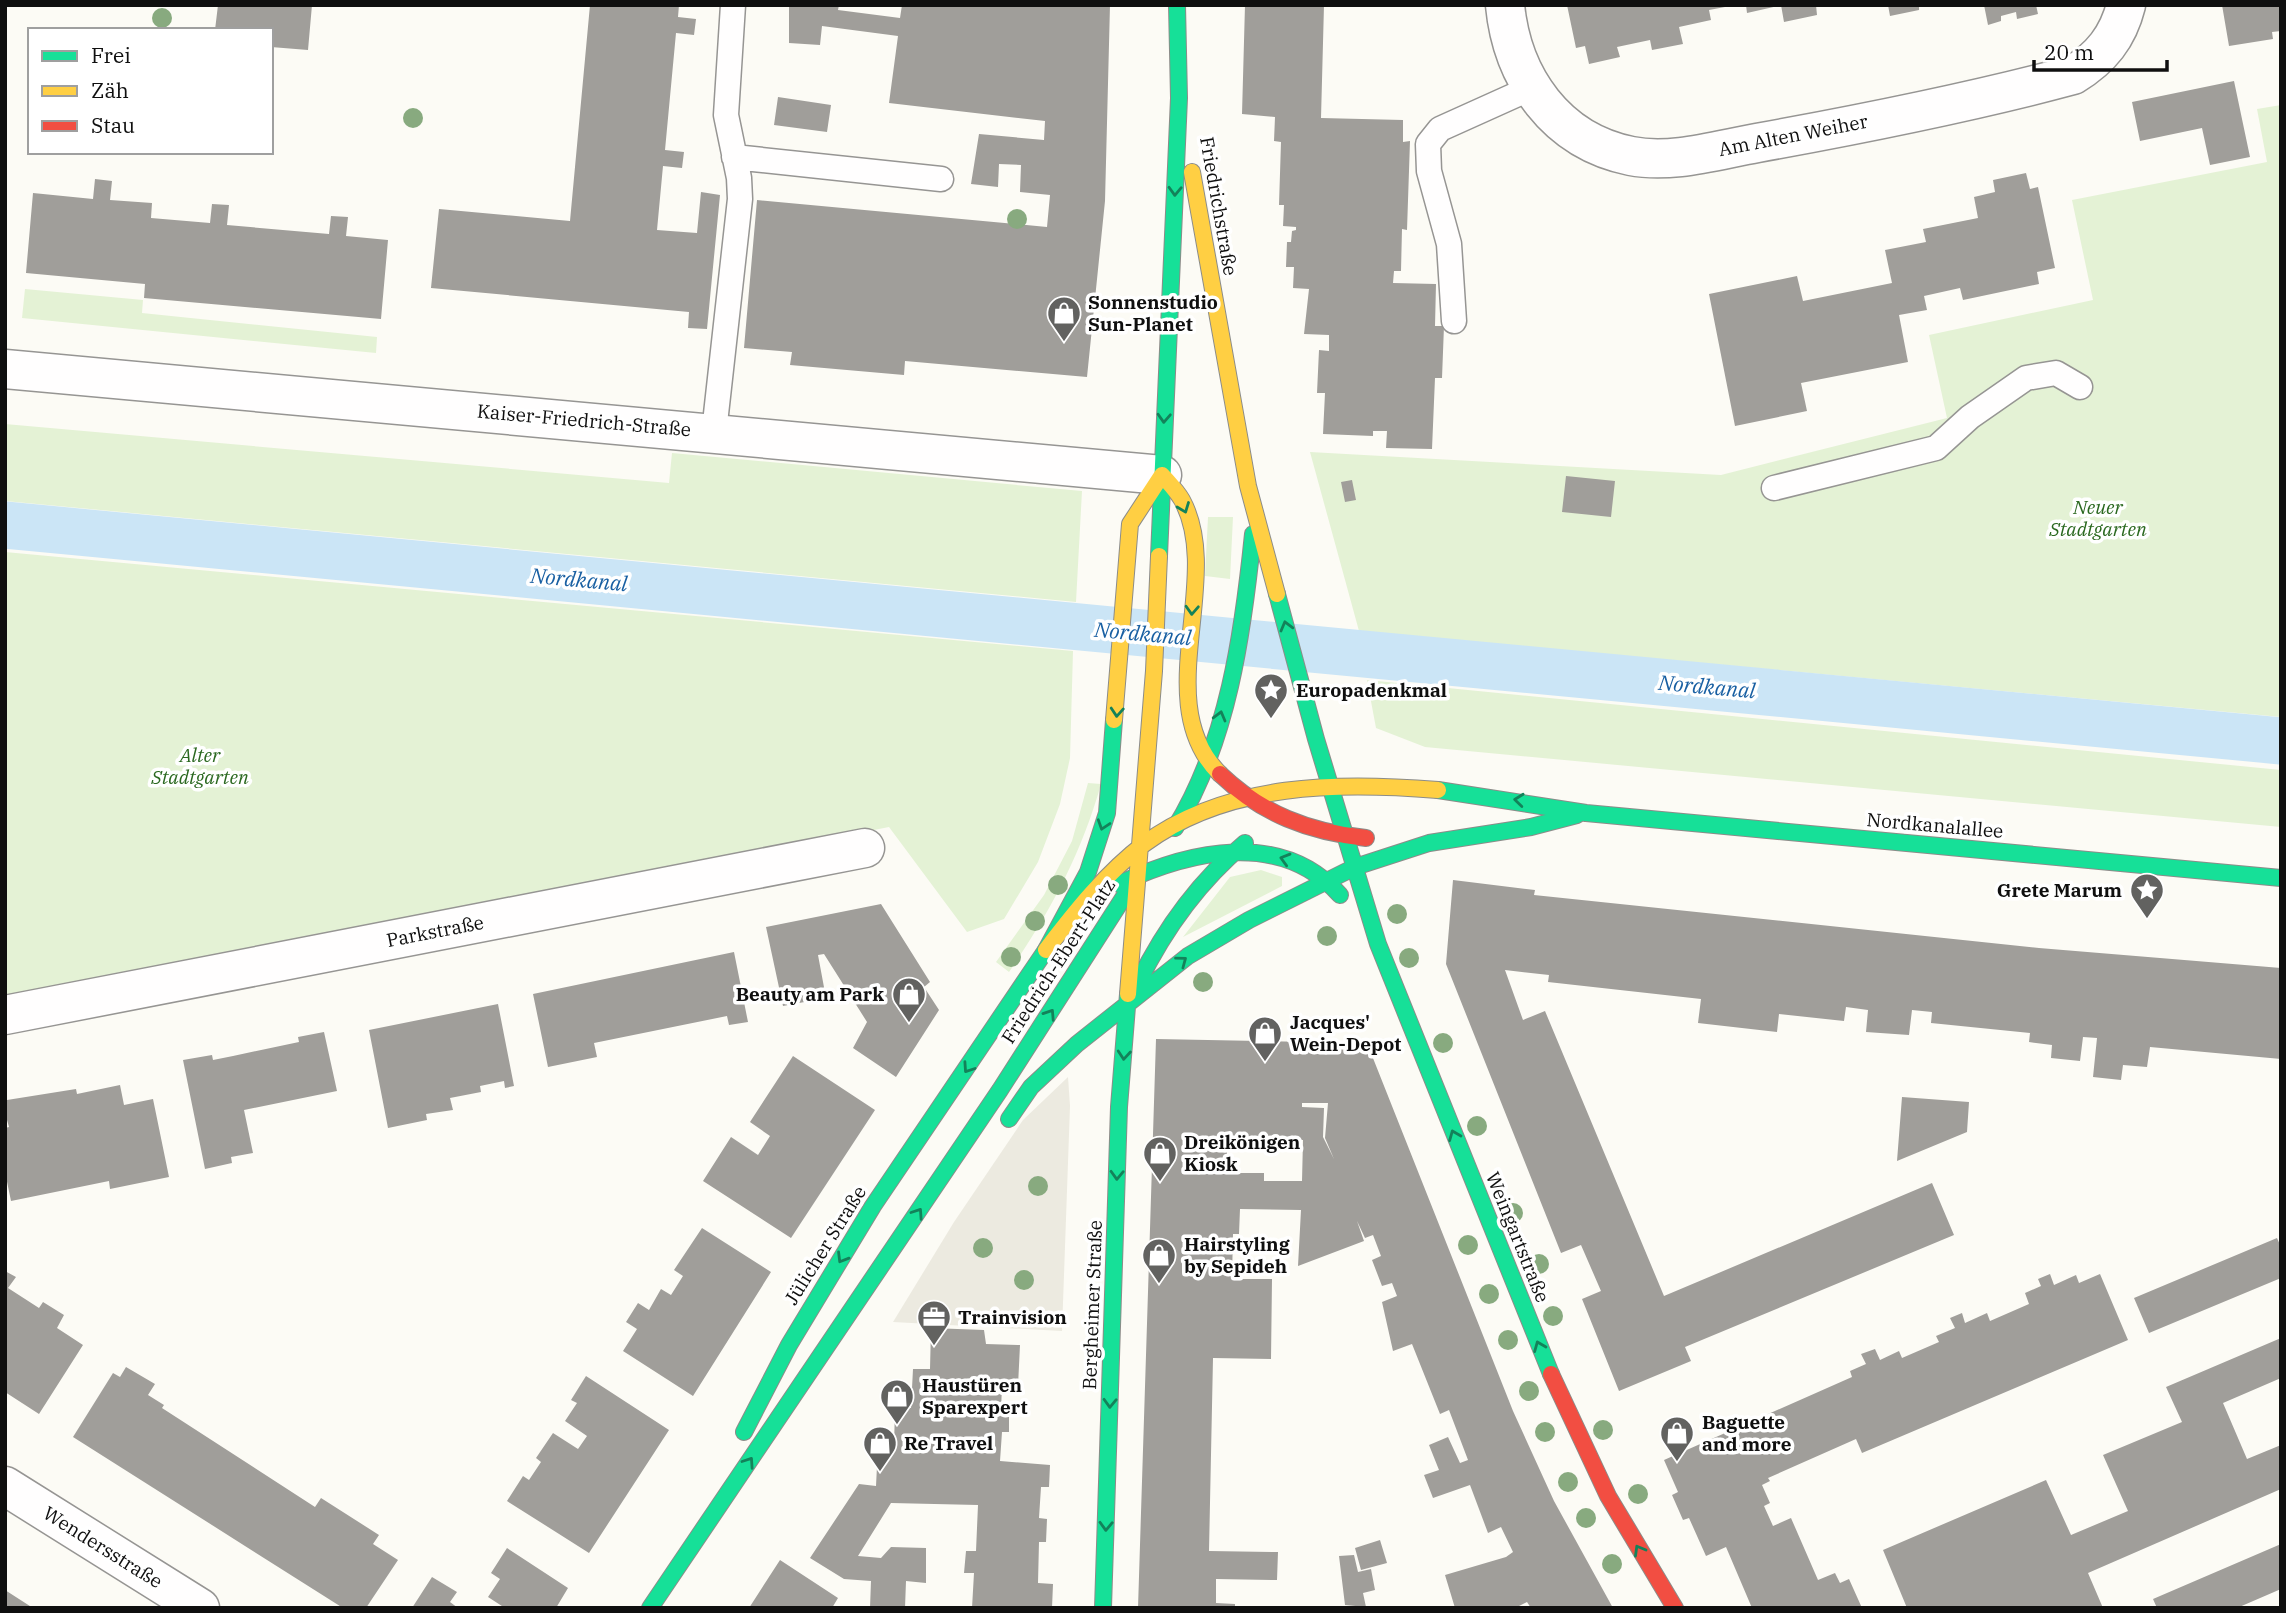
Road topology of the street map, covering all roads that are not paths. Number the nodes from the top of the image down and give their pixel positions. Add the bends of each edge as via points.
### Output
1 (733, 5) edge
2 (1177, 5) edge
3 (1505, 5) edge
4 (2126, 5) edge
5 (1531, 88) junction
6 (1179, 98) junction
7 (734, 157) junction
8 (941, 178) dead end
9 (1454, 321) dead end
10 (5, 369) edge
11 (2080, 387) dead end
12 (714, 432) junction
13 (1162, 475) junction
14 (1248, 486) joint
15 (1774, 488) dead end
16 (1255, 511) junction
17 (1208, 761) junction
18 (1324, 788) junction
19 (1243, 797) junction
20 (1586, 813) junction
21 (1181, 821) junction
22 (1268, 825) junction
23 (1346, 837) junction
24 (1429, 843) junction
25 (864, 848) dead end
26 (1140, 848) junction
27 (1237, 849) junction
28 (1355, 867) junction
29 (1139, 874) junction
30 (2281, 878) edge
31 (1328, 880) junction
32 (1085, 900) junction
33 (1378, 944) junction
34 (1046, 950) junction
35 (1129, 1004) junction
36 (5, 1015) edge
37 (1013, 1071) joint
38 (1003, 1129) dead end
39 (874, 1310) dead end
40 (844, 1322) junction
41 (5, 1486) edge
42 (669, 1579) junction
43 (200, 1608) edge
44 (650, 1608) edge
45 (1103, 1608) edge
46 (1675, 1608) edge

1 - 7 lane via 726,116
2 - 6 main road, Friedrichstraße
3 - 5 street, Am Alten Weiher via 1514,54
4 - 5 street, Am Alten Weiher via 2115,36 2103,52 2073,75 1676,157 1632,157 1587,140 1554,116
5 - 9 lane via 1440,129 1428,144 1429,171 1449,244
6 -> 13 main road, Friedrichstraße
6 - 14 main road, Friedrichstraße
7 - 8 lane
7 - 12 lane via 740,199
10 - 12 street, Kaiser-Friedrich-Straße
11 - 15 lane via 2056,373 2026,378 1970,417 1936,448
12 - 13 street, Kaiser-Friedrich-Straße
13 -> 17 main road via 1184,502 1195,547 1189,711
13 - 26 main road, Friedrich-Ebert-Platz via 1154,671
13 -> 34 main road via 1130,524 1107,813 1088,872
14 - 16 main road, Friedrich-Ebert-Platz
17 -> 16 main road, Friedrich-Ebert-Platz via 1231,671 1250,568
18 -> 16 main road, Friedrich-Ebert-Platz
17 - 19 main road
17 - 21 main road, Friedrich-Ebert-Platz
18 - 19 main road, Friedrich-Ebert-Platz
20 -> 18 main road, Nordkanalallee via 1445,792
18 - 22 main road
18 - 23 main road, Friedrich-Ebert-Platz
19 - 21 main road, Friedrich-Ebert-Platz
19 - 22 main road
20 - 24 main road, Nordkanalallee
20 - 30 main road, Nordkanalallee
21 - 26 main road, Friedrich-Ebert-Platz
21 - 29 main road, Friedrich-Ebert-Platz
22 - 23 main road
22 - 27 main road
23 - 24 main road
23 - 28 main road, Friedrich-Ebert-Platz
24 - 28 main road, Nordkanalallee
25 - 36 street, Parkstraße
26 - 29 main road, Friedrich-Ebert-Platz
26 - 32 main road, Friedrich-Ebert-Platz
27 - 29 main road, Friedrich-Ebert-Platz via 1203,852
31 -> 27 main road, Friedrich-Ebert-Platz via 1284,858
27 - 35 main road via 1180,907 1154,948
28 - 31 main road, Nordkanalallee
28 - 33 main road, Weingartstraße
29 - 32 main road, Friedrich-Ebert-Platz
29 - 35 main road, Friedrich-Ebert-Platz
37 -> 29 main road, Friedrich-Ebert-Platz
31 - 33 main road
35 -> 31 main road, Nordkanalallee via 1188,956
32 - 34 main road, Friedrich-Ebert-Platz
46 -> 33 main road, Weingartstraße via 1608,1496 1561,1400
34 -> 42 main road, Jülicher Straße via 873,1206 789,1345
35 - 38 main road, Nordkanalallee via 1031,1087
35 -> 45 main road, Bergheimer Straße via 1119,1107
40 -> 37 main road, Jülicher Straße
39 - 40 main road
42 -> 40 main road, Jülicher Straße
41 - 43 street, Wendersstraße
42 - 44 main road, Jülicher Straße

